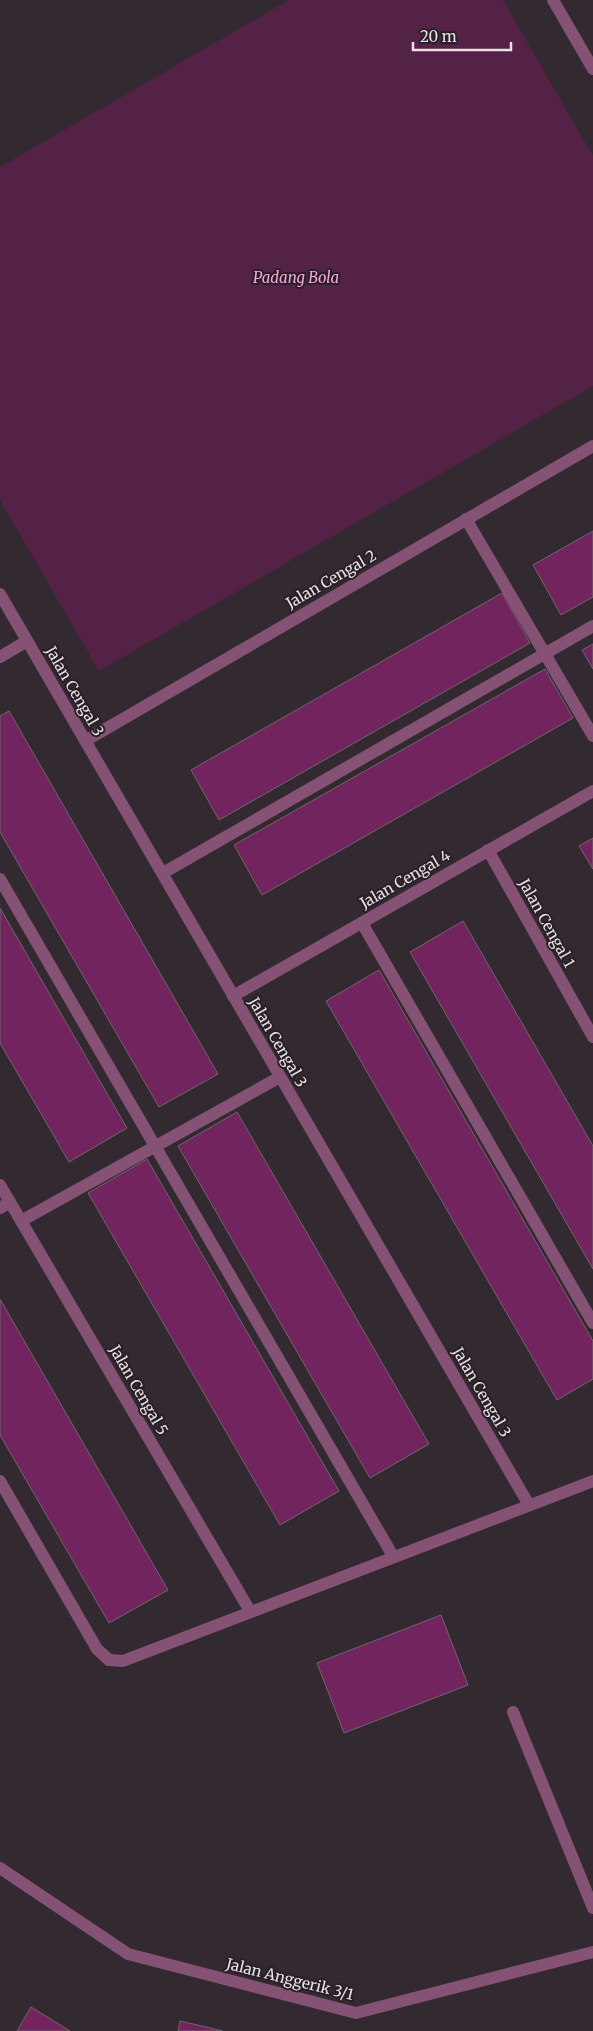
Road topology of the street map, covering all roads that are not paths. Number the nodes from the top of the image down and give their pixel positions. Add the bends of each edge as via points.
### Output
1 (553, 0) edge
2 (593, 69) edge
3 (593, 446) edge
4 (466, 519) junction
5 (0, 594) edge
6 (593, 626) edge
7 (27, 641) junction
8 (546, 654) junction
9 (0, 657) edge
10 (593, 736) edge
11 (85, 741) junction
12 (593, 791) edge
13 (488, 850) junction
14 (163, 873) junction
15 (0, 879) edge
16 (362, 923) junction
17 (233, 996) junction
18 (593, 1037) edge
19 (280, 1077) junction
20 (155, 1146) junction
21 (0, 1185) edge
22 (5, 1205) edge
23 (21, 1221) junction
24 (593, 1323) edge
25 (593, 1480) edge
26 (0, 1481) edge
27 (529, 1505) junction
28 (393, 1556) junction
29 (250, 1611) junction
30 (513, 1712) dead end
31 (0, 1868) edge
32 (593, 1908) edge
33 (593, 1952) edge

1 - 2 street
3 - 4 street, Jalan Cengal 2
4 - 8 street
4 - 11 street, Jalan Cengal 2
5 - 7 street, Jalan Cengal 3
6 - 8 street
7 - 9 street
7 - 11 street, Jalan Cengal 3
8 - 10 street
8 - 14 street
11 - 14 street, Jalan Cengal 3
12 - 13 street, Jalan Cengal 4
13 - 16 street, Jalan Cengal 4
13 - 18 street, Jalan Cengal 1
14 - 17 street, Jalan Cengal 3
15 - 20 street
16 - 17 street, Jalan Cengal 4
16 - 24 street
17 - 19 street, Jalan Cengal 3
19 - 20 street
19 - 27 street, Jalan Cengal 3
20 - 23 street
20 - 28 street
21 - 22 street, Jalan Cengal 5
22 - 23 street, Jalan Cengal 5
23 - 29 street, Jalan Cengal 5
25 - 27 street
26 - 29 street via 97,1649 109,1660 123,1661
27 - 28 street
28 - 29 street
30 - 32 street
31 - 33 street, Jalan Anggerik 3/1 via 128,1954 356,2013

